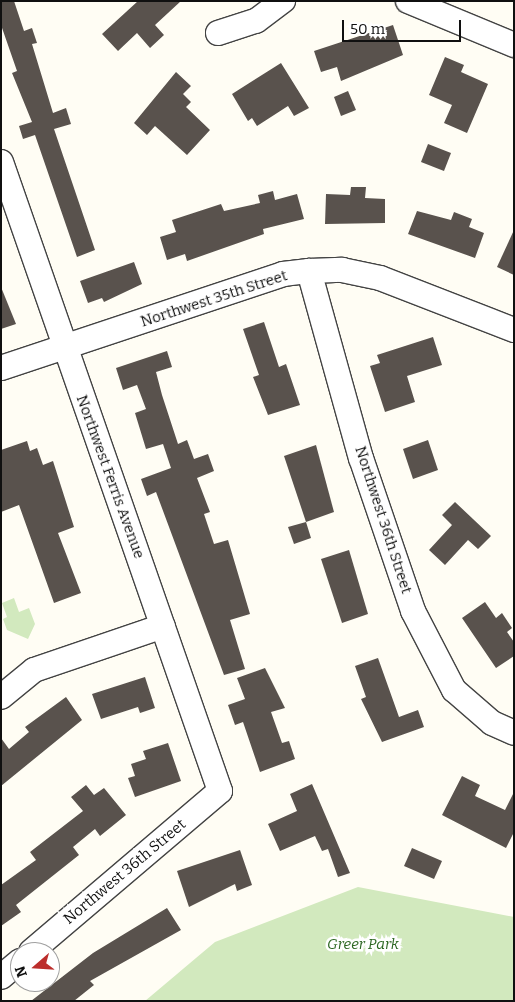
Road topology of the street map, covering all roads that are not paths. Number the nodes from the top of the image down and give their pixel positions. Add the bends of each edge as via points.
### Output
1 (283, 1) edge
2 (408, 1) edge
3 (218, 33) dead end
4 (514, 45) edge
5 (1, 162) edge
6 (309, 271) junction
7 (514, 330) edge
8 (65, 349) junction
9 (1, 368) edge
10 (163, 626) junction
11 (1, 697) edge
12 (514, 733) edge
13 (220, 791) joint
14 (43, 942) edge

1 - 3 street via 256,21
2 - 4 street
5 - 8 street, Northwest Ferris Avenue
6 - 7 street, Northwest 35th Street via 342,270 380,278
6 - 8 street, Northwest 35th Street via 283,274
6 - 12 street, Northwest 36th Street via 362,458 413,611 454,690 492,722
8 - 9 street, Northwest 35th Street
8 - 10 street, Northwest Ferris Avenue
10 - 11 street via 34,670
10 - 13 street, Northwest Ferris Avenue
13 - 14 street, Northwest 36th Street

